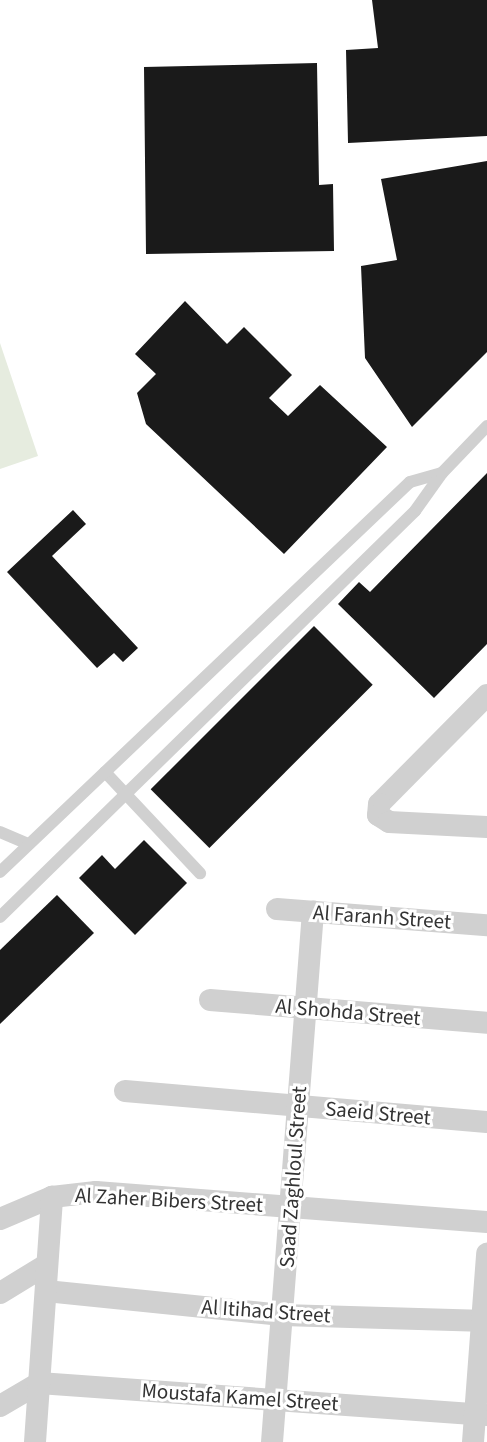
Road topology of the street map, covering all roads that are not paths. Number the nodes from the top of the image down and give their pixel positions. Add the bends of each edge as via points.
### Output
1 (487, 426) edge
2 (442, 473) junction
3 (487, 695) edge
4 (105, 772) junction
5 (126, 794) junction
6 (487, 827) edge
7 (0, 831) edge
8 (28, 844) junction
9 (0, 872) edge
10 (200, 873) dead end
11 (277, 909) dead end
12 (313, 912) junction
13 (0, 916) edge
14 (487, 925) edge
15 (210, 1000) dead end
16 (306, 1008) junction
17 (487, 1023) edge
18 (125, 1091) dead end
19 (298, 1106) junction
20 (487, 1122) edge
21 (52, 1197) junction
22 (290, 1206) junction
23 (0, 1219) edge
24 (487, 1221) edge
25 (487, 1254) edge
26 (46, 1265) junction
27 (46, 1291) junction
28 (0, 1293) edge
29 (282, 1315) junction
30 (484, 1321) edge
31 (39, 1383) junction
32 (275, 1400) junction
33 (0, 1406) edge
34 (481, 1414) edge
35 (34, 1442) edge
36 (272, 1442) edge
37 (473, 1442) edge

1 - 2 lane
2 - 4 lane via 410,482
2 - 5 lane via 416,511
3 - 6 street via 379,804 378,815 389,822
4 - 5 lane
4 - 8 lane
5 - 10 lane
5 - 13 lane
7 - 8 lane
8 - 9 lane
11 - 12 street, Al Faranh Street
12 - 14 street, Al Faranh Street
12 - 16 street, Saad Zaghloul Street
15 - 16 street, Al Shohda Street
16 - 17 street, Al Shohda Street
16 - 19 street, Saad Zaghloul Street
18 - 19 street, Saeid Street
19 - 20 street, Saeid Street
19 - 22 street, Saad Zaghloul Street
21 - 22 street, Al Zaher Bibers Street via 96,1192
21 - 23 street, Al Zaher Bibers Street
21 - 26 street
22 - 24 street, Al Zaher Bibers Street
22 - 29 street, Saad Zaghloul Street
25 - 30 street
26 - 27 street
26 - 28 street
27 - 29 street, Al Itihad Street
27 - 31 street
29 - 30 street, Al Itihad Street
29 - 32 street, Saad Zaghloul Street
30 - 34 street
31 - 32 street, Moustafa Kamel Street
31 - 33 street
31 - 35 street
32 - 34 street, Moustafa Kamel Street
32 - 36 street, Saad Zaghloul Street
34 - 37 street

